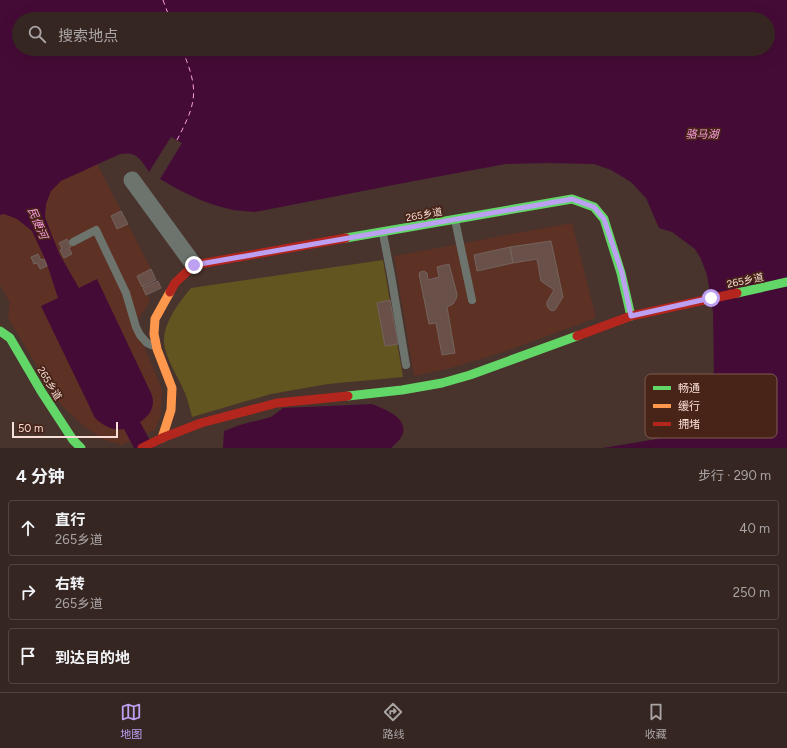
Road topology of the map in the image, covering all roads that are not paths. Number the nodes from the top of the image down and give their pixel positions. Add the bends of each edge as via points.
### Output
1 (132, 180) dead end
2 (455, 220) junction
3 (383, 232) junction
4 (73, 242) dead end
5 (194, 265) junction
6 (787, 282) edge
7 (472, 300) dead end
8 (631, 316) junction
9 (0, 331) edge
10 (157, 349) junction
11 (406, 365) dead end
12 (162, 438) junction
13 (145, 447) edge
14 (81, 448) edge

1 - 5 street
2 - 3 street, 265乡道
2 - 7 lane
2 - 8 street, 265乡道 via 572,199 594,207 604,219 622,273
3 - 5 street, 265乡道
3 - 11 lane
4 - 10 lane via 96,230 126,293 140,335
5 - 10 street via 174,283 155,319
6 - 8 street, 265乡道
8 - 12 street via 442,383 402,390 277,403 201,423
9 - 14 street, 265乡道 via 10,338 48,403
10 - 12 street via 172,388 171,410
12 - 13 street

